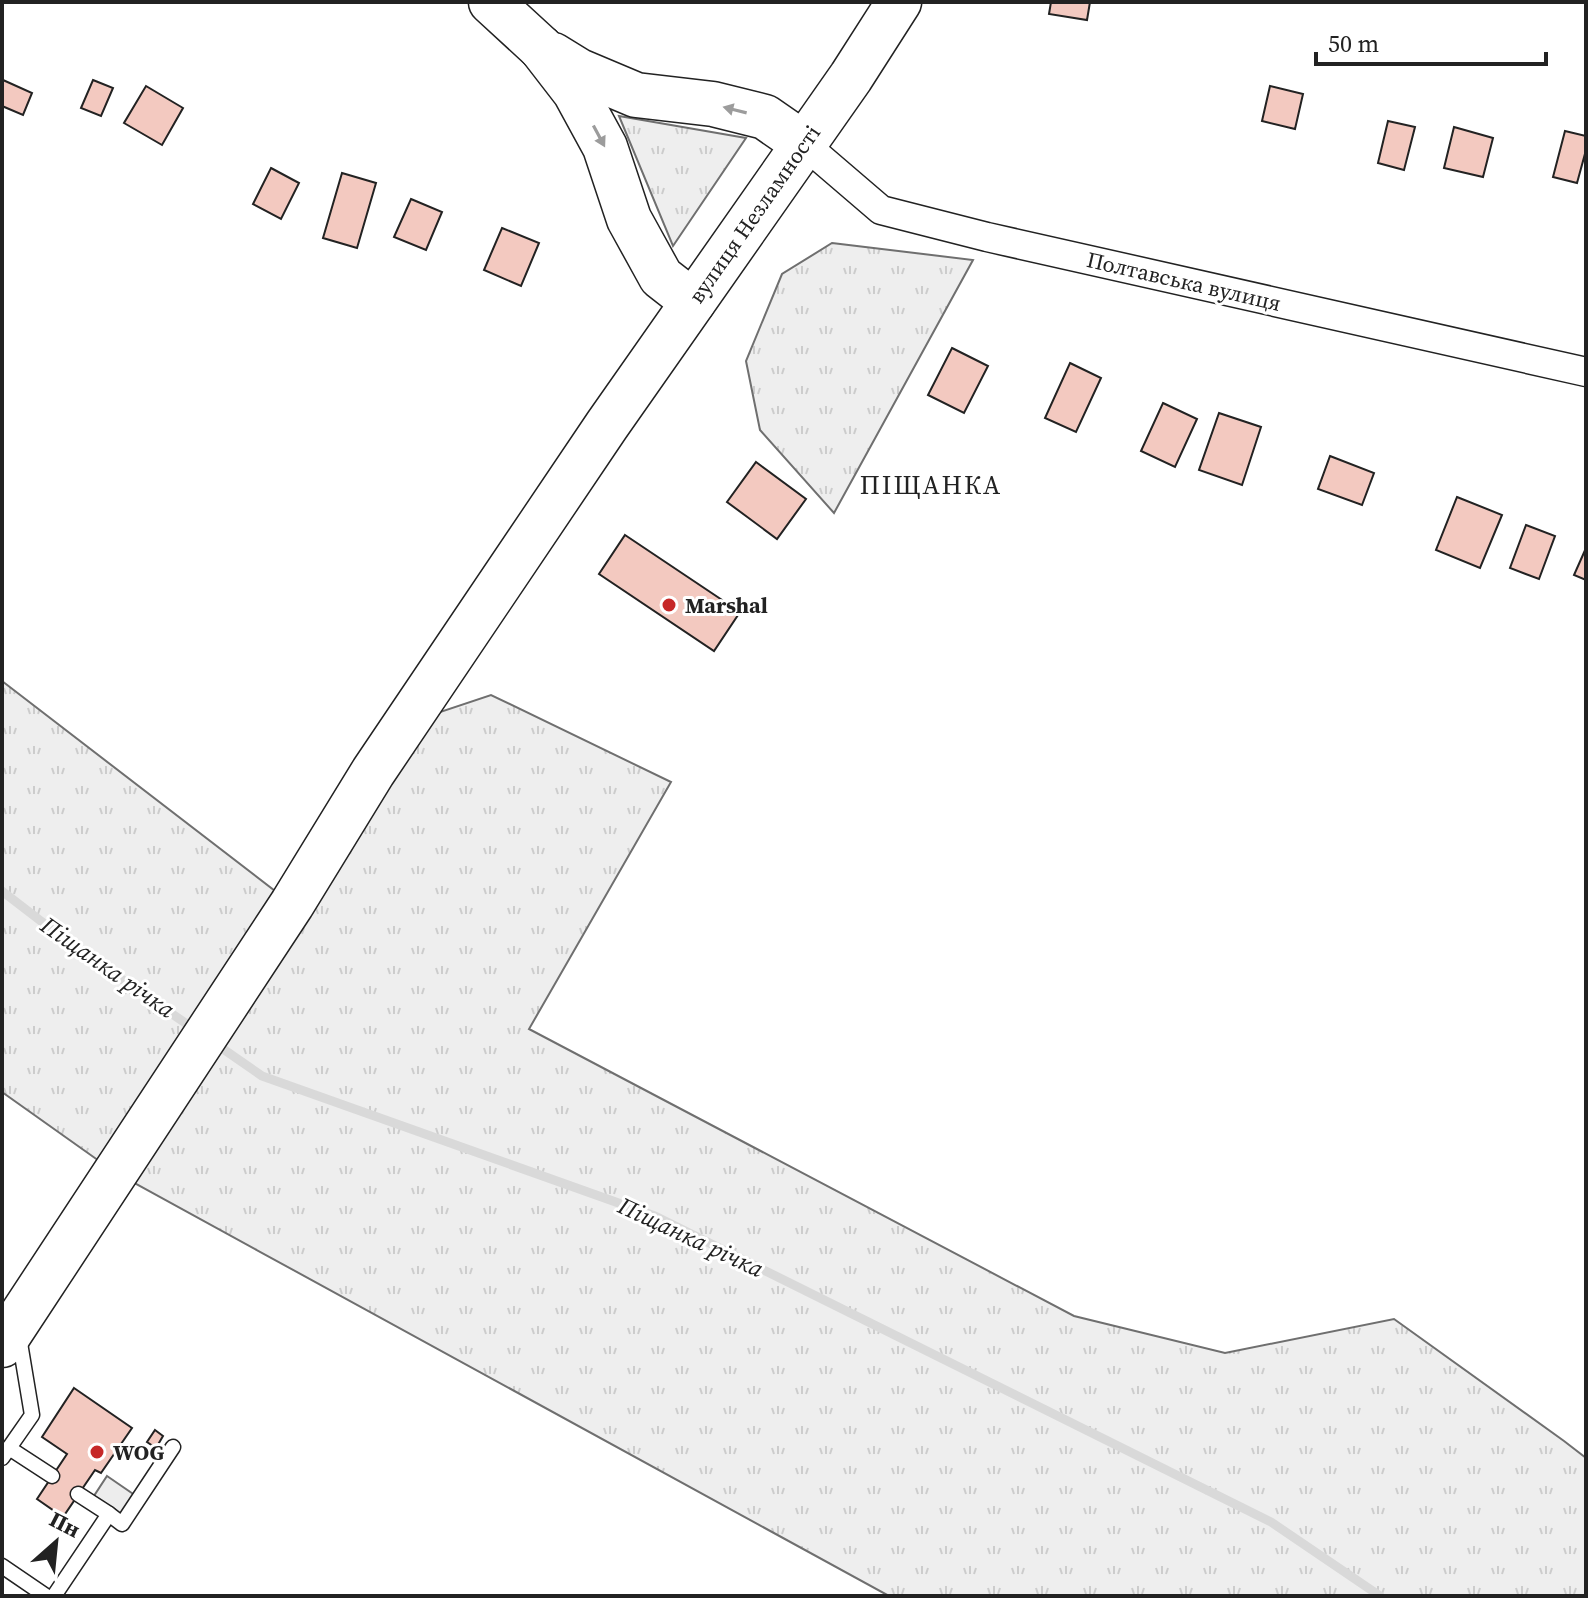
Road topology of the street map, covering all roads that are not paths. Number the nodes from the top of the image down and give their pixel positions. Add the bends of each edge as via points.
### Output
1 (491, 2) edge
2 (899, 2) edge
3 (541, 48) junction
4 (804, 144) junction
5 (693, 302) junction
6 (1586, 372) edge
7 (10, 1334) edge
8 (173, 1447) dead end
9 (6, 1453) edge
10 (52, 1476) dead end
11 (78, 1494) dead end
12 (109, 1514) junction
13 (2, 1566) edge
14 (46, 1596) edge
15 (54, 1596) edge

1 - 3 main road
2 - 4 main road, вулиця Незламності
4 -> 3 main road via 765,117 713,104 636,95
3 -> 5 main road via 575,92 605,147 629,219 661,277
4 - 5 main road, вулиця Незламності
4 - 6 street, Полтавська вулиця via 881,210
5 - 7 main road, вулиця Незламності via 373,772
7 - 9 lane via 32,1415
8 - 12 lane via 122,1524
9 - 10 lane
11 - 12 lane
12 - 15 lane
13 - 14 lane

